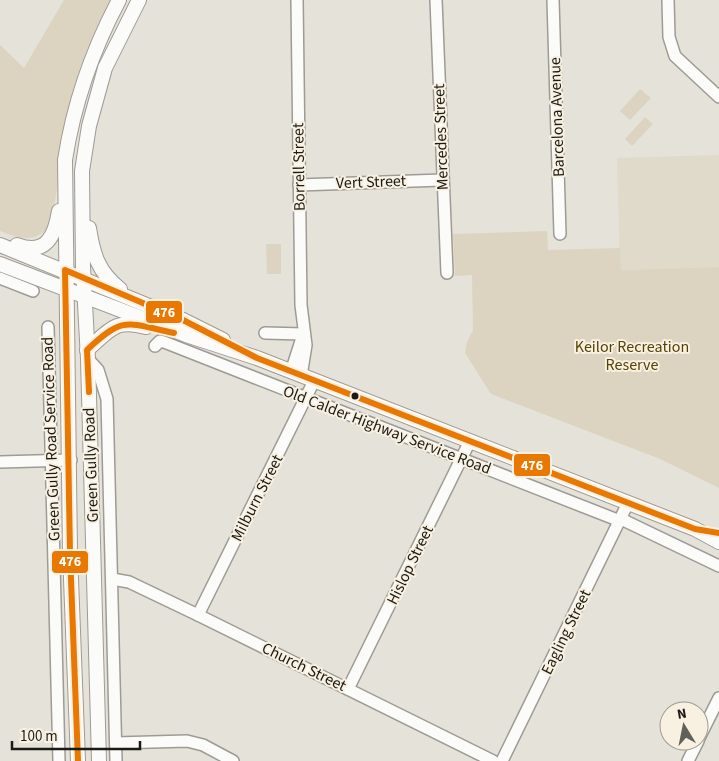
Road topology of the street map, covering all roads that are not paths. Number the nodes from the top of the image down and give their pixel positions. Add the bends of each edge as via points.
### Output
1 (119, 0) edge
2 (139, 0) edge
3 (297, 0) edge
4 (436, 0) edge
5 (553, 0) edge
6 (668, 0) edge
7 (719, 97) edge
8 (64, 176) junction
9 (442, 180) junction
10 (82, 182) junction
11 (299, 185) junction
12 (560, 234) dead end
13 (0, 238) edge
14 (0, 245) edge
15 (0, 264) edge
16 (66, 270) junction
17 (447, 274) dead end
18 (0, 278) edge
19 (83, 278) junction
20 (66, 288) junction
21 (33, 291) dead end
22 (85, 296) junction
23 (131, 297) junction
24 (48, 327) dead end
25 (264, 333) dead end
26 (303, 334) junction
27 (186, 335) junction
28 (155, 346) dead end
29 (88, 355) junction
30 (256, 358) junction
31 (296, 374) junction
32 (314, 381) junction
33 (307, 399) junction
34 (470, 441) junction
35 (70, 460) junction
36 (462, 460) junction
37 (52, 461) junction
38 (0, 462) edge
39 (628, 503) junction
40 (621, 520) junction
41 (695, 529) junction
42 (719, 533) edge
43 (719, 542) edge
44 (719, 566) edge
45 (112, 579) junction
46 (198, 615) junction
47 (348, 689) junction
48 (719, 698) edge
49 (709, 718) edge
50 (116, 744) junction
51 (59, 761) edge
52 (78, 761) edge
53 (99, 761) edge
54 (116, 761) edge
55 (234, 761) edge
56 (493, 761) edge
57 (502, 761) edge

1 - 8 main road, Green Gully Road via 85,73 69,133
2 - 10 main road, Green Gully Road via 105,68 89,126
3 - 11 street, Borrell Street
4 - 9 street, Mercedes Street
5 - 12 street, Barcelona Avenue
6 - 7 street via 671,49
8 - 13 main road via 56,227 48,242 26,248
8 - 16 main road, Green Gully Road
9 - 11 street, Vert Street
9 - 17 street, Mercedes Street
10 - 19 main road, Green Gully Road
10 - 23 main road via 96,261 110,280
11 - 26 street, Borrell Street
14 - 16 main road
15 - 20 main road
16 - 19 main road
16 - 20 main road, Green Gully Road
18 - 21 street
19 - 22 main road, Green Gully Road
19 - 23 main road
20 - 22 main road
20 - 35 main road, Green Gully Road
22 - 27 main road
22 - 29 main road, Green Gully Road
23 - 30 main road via 184,320
24 - 37 street, Green Gully Road Service Road
25 - 26 street
26 - 31 street, Borrell Street
27 - 29 main road via 122,324 107,331
27 - 30 main road
28 - 33 street, Old Calder Highway Service Road via 160,341 164,342
29 - 45 street via 105,386 107,399
29 - 53 main road, Green Gully Road
30 - 31 main road
31 - 32 main road
32 - 33 street, Milburn Street
32 - 34 main road
33 - 36 street, Old Calder Highway Service Road
33 - 46 street, Milburn Street
34 - 36 street, Hislop Street
34 - 39 main road
35 - 37 street
35 - 52 main road, Green Gully Road
36 - 40 street, Old Calder Highway Service Road
36 - 47 street, Hislop Street
37 - 38 street
37 - 51 street, Green Gully Road Service Road
39 - 40 street, Eagling Street
39 - 41 main road
40 - 44 street, Old Calder Highway Service Road
40 - 57 street, Eagling Street
41 - 42 main road
41 - 43 main road
45 - 46 street, Church Street via 129,582
45 - 50 street
46 - 47 street, Church Street
47 - 56 street, Church Street
48 - 49 street
50 - 54 street
50 - 55 street via 187,741 204,745

